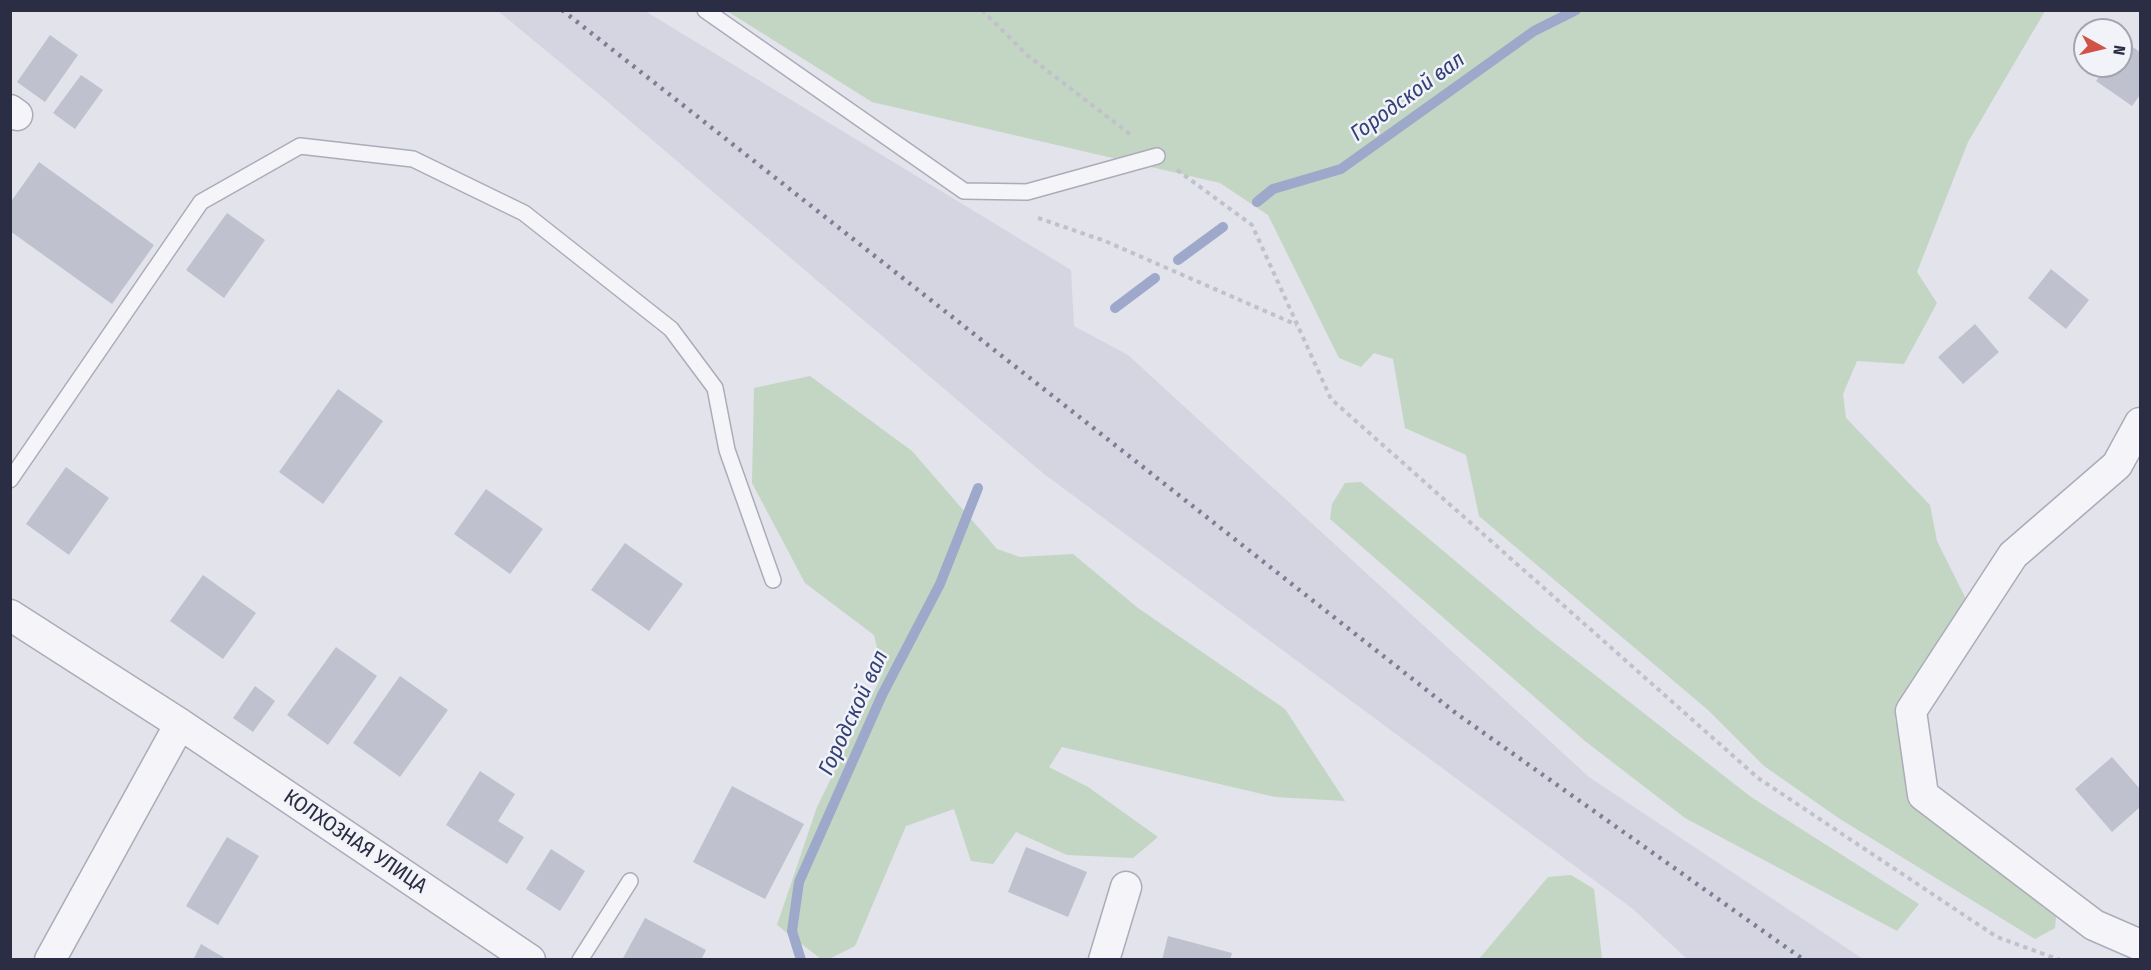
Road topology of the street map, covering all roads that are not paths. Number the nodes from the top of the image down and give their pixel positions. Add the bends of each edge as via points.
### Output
1 (705, 10) edge
2 (1157, 156) road end
3 (2140, 423) edge
4 (10, 480) edge
5 (773, 580) dead end
6 (10, 615) edge
7 (180, 724) junction
8 (630, 881) dead end
9 (1126, 887) dead end
10 (2140, 945) edge
11 (50, 960) edge
12 (530, 960) edge
13 (580, 960) edge
14 (1104, 960) edge

1 - 2 lane via 964,191 1027,192
3 - 10 street via 2117,465 2013,555 1911,711 1923,795 2094,925
4 - 5 lane via 201,202 300,146 413,159 524,213 671,329 715,388 727,450
6 - 7 street, КОЛХОЗНАЯ УЛИЦА
7 - 11 street
7 - 12 street, КОЛХОЗНАЯ УЛИЦА
8 - 13 lane
9 - 14 street

